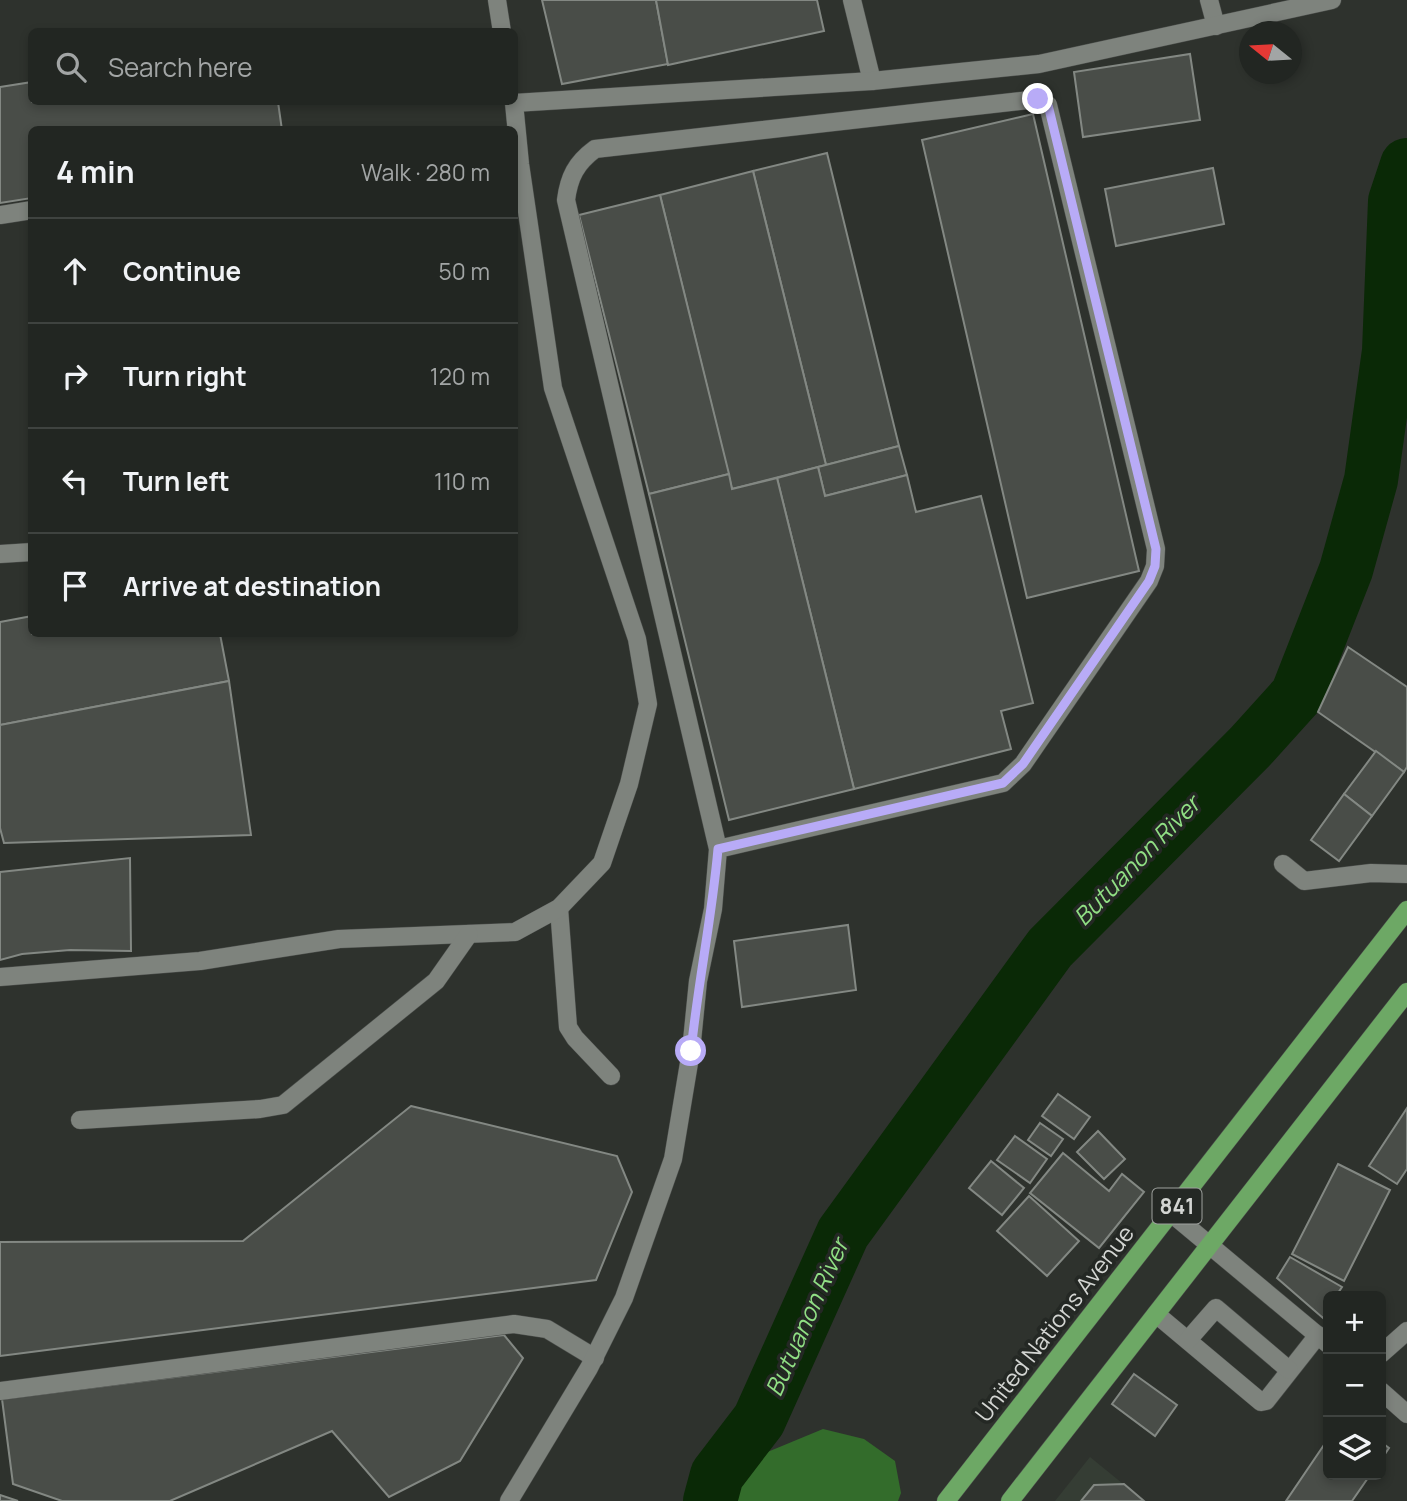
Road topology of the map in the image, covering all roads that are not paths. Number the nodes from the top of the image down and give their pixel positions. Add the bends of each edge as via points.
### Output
1 (497, 0) edge
2 (852, 0) edge
3 (1209, 0) edge
4 (1332, 0) edge
5 (1216, 26) junction
6 (501, 28) edge
7 (872, 81) junction
8 (518, 102) edge
9 (514, 105) edge
10 (516, 126) edge
11 (518, 143) edge
12 (28, 211) edge
13 (0, 215) edge
14 (28, 552) edge
15 (0, 554) edge
16 (718, 849) junction
17 (1283, 864) dead end
18 (1407, 874) edge
19 (559, 908) junction
20 (1407, 910) edge
21 (470, 934) junction
22 (0, 977) edge
23 (1407, 992) edge
24 (611, 1076) dead end
25 (80, 1120) dead end
26 (1171, 1213) junction
27 (1210, 1244) junction
28 (1156, 1314) junction
29 (1407, 1331) edge
30 (1188, 1340) junction
31 (1323, 1340) edge
32 (1386, 1350) edge
33 (595, 1357) junction
34 (1289, 1370) junction
35 (0, 1391) edge
36 (1386, 1395) edge
37 (1407, 1414) edge
38 (509, 1501) edge
39 (946, 1501) edge
40 (1010, 1501) edge

1 - 6 street
2 - 7 street
3 - 5 street
4 - 5 street
5 - 7 street via 1039,64
7 - 8 street
9 - 10 street
11 - 19 street via 553,388 637,639 648,704 629,784 602,863
12 - 13 street
14 - 15 street
16 - 16 street via 566,200 569,181 579,161 595,149 1038,99 1048,105 1156,549 1149,581 1023,764 1003,783
16 - 33 street via 713,909 673,1160 624,1298
17 - 18 street via 1304,881
19 - 21 street via 515,932
19 - 24 street via 568,1027
20 - 26 main road, United Nations Avenue / 841
21 - 22 street via 339,939 200,961
21 - 25 street via 436,981 283,1105
23 - 27 main road, 841
26 - 27 street
26 - 39 main road, United Nations Avenue / 841
27 - 28 main road, 841
27 - 31 street
28 - 30 street
28 - 40 main road, 841
29 - 32 street
30 - 34 street via 1216,1308
30 - 34 street via 1261,1402
31 - 34 street
33 - 35 street via 547,1329 514,1324
33 - 38 street
36 - 37 street

